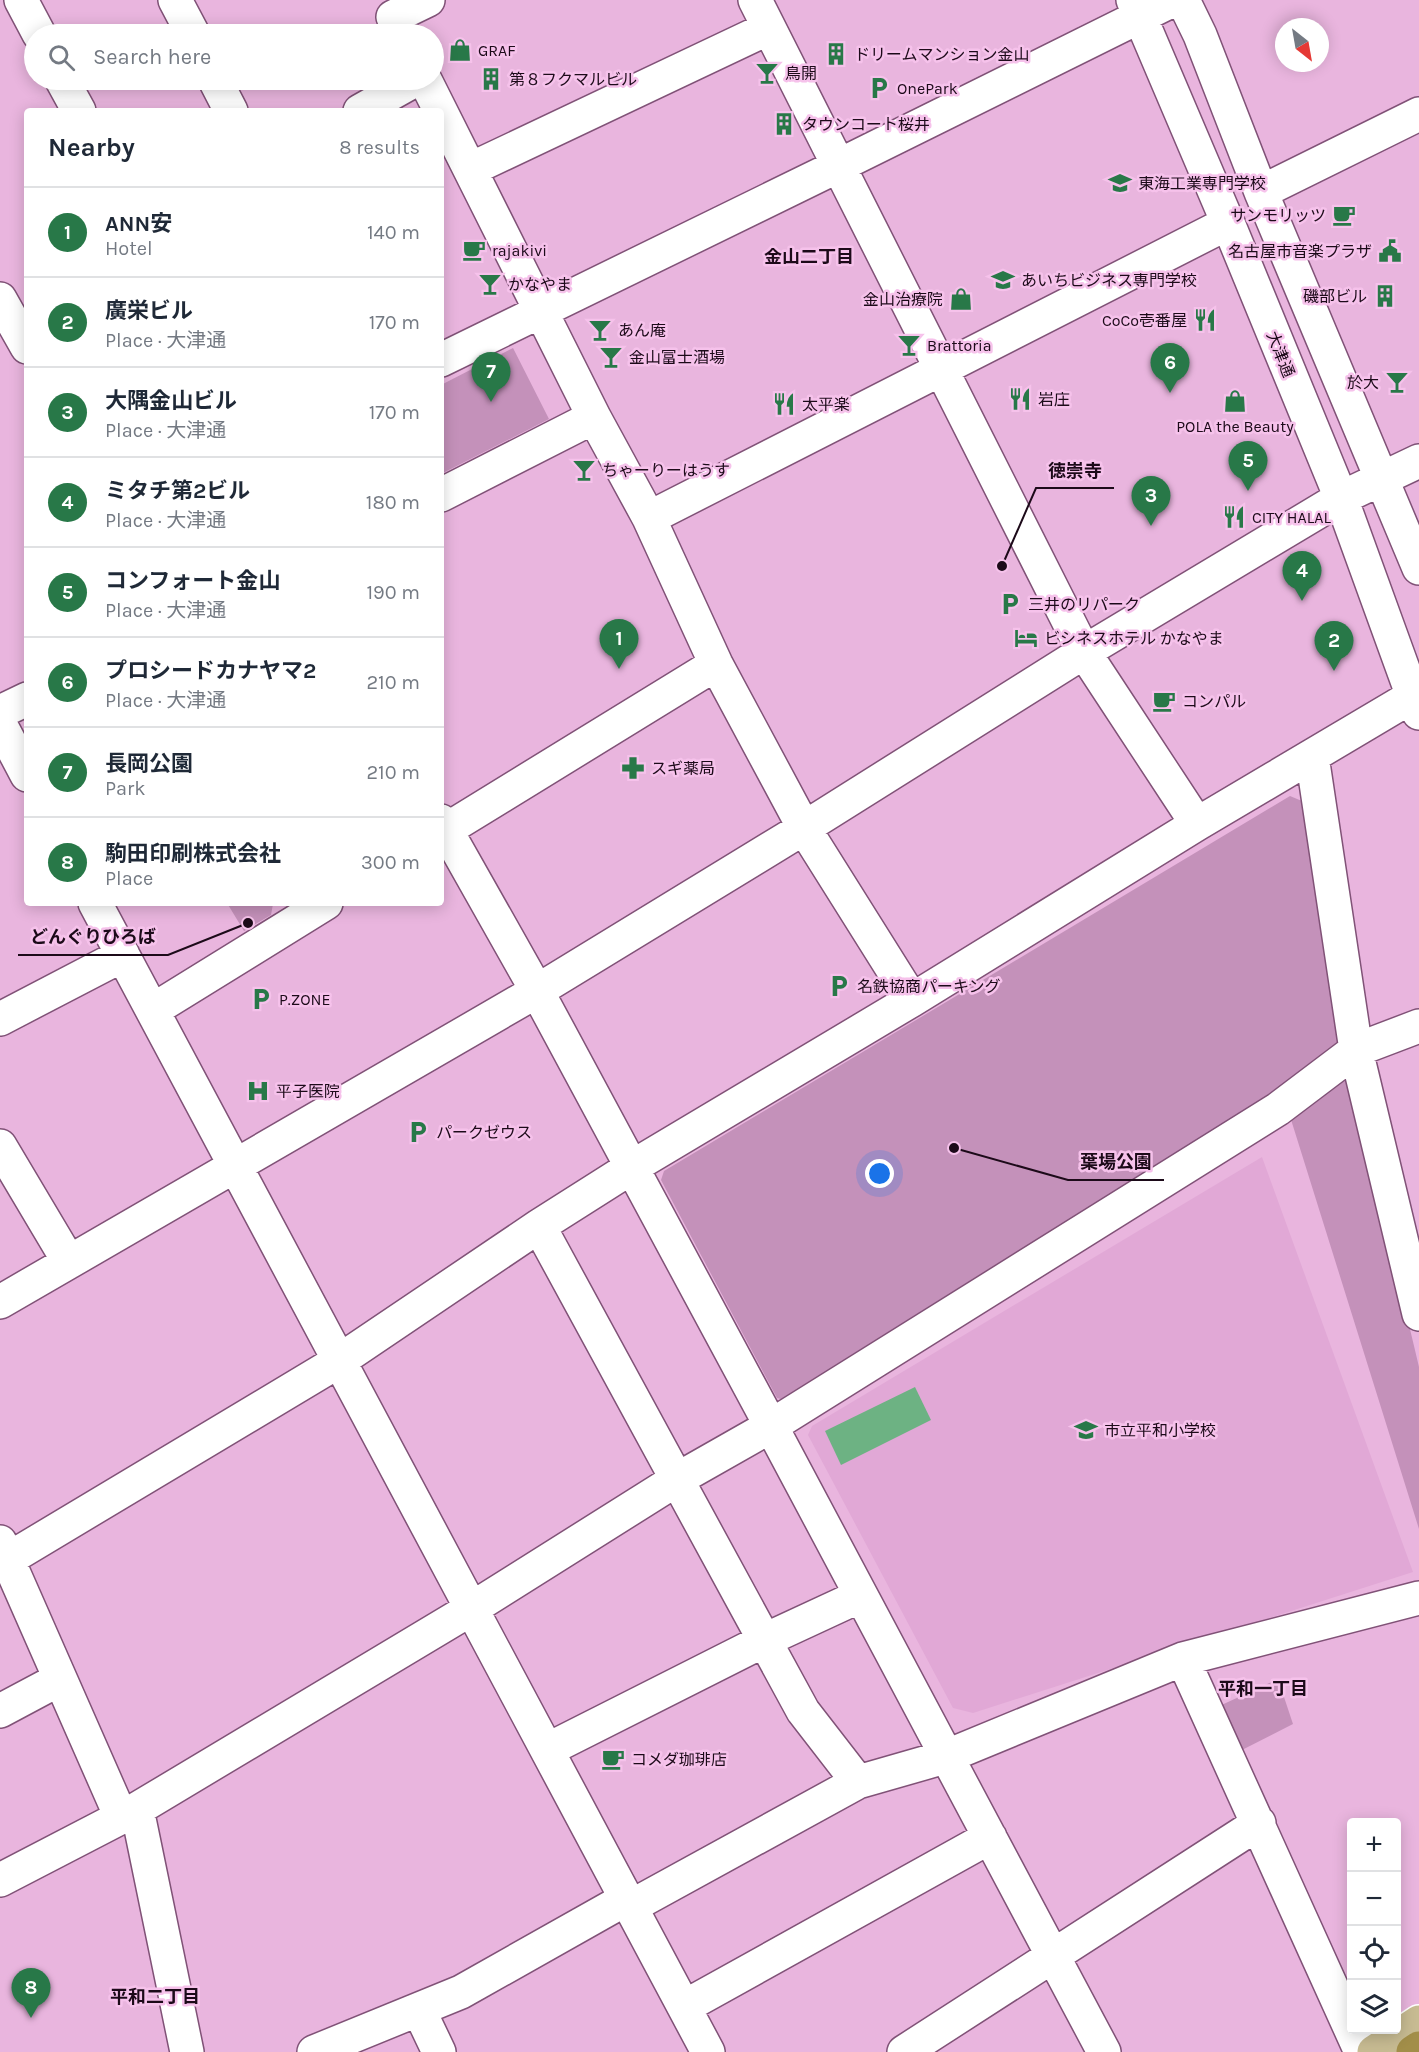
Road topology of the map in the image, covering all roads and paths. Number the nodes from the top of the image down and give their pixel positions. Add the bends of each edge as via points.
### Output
1 (21, 0) edge
2 (175, 0) edge
3 (428, 0) edge
4 (1173, 0) edge
5 (1183, 0) edge
6 (1136, 8) edge
7 (762, 14) edge
8 (393, 17) edge
9 (34, 24) edge
10 (188, 24) edge
11 (67, 90) edge
12 (220, 90) edge
13 (397, 90) edge
14 (430, 90) edge
15 (77, 108) edge
16 (229, 108) edge
17 (365, 108) edge
18 (439, 108) edge
19 (1419, 114) edge
20 (444, 117) edge
21 (838, 166) junction
22 (471, 169) junction
23 (1262, 192) junction
24 (1228, 223) junction
25 (9, 310) edge
26 (541, 312) junction
27 (24, 341) edge
28 (444, 359) edge
29 (941, 369) junction
30 (594, 417) junction
31 (1419, 461) edge
32 (1382, 477) junction
33 (444, 493) edge
34 (1341, 498) junction
35 (650, 518) junction
36 (1419, 568) edge
37 (1084, 652) junction
38 (716, 664) junction
39 (24, 700) edge
40 (1416, 704) edge
41 (0, 712) edge
42 (0, 724) edge
43 (1312, 756) junction
44 (24, 769) edge
45 (1197, 824) junction
46 (444, 827) edge
47 (804, 828) junction
48 (444, 830) edge
49 (97, 906) edge
50 (315, 906) edge
51 (293, 912) edge
52 (123, 955) junction
53 (537, 991) junction
54 (912, 1000) junction
55 (153, 1010) junction
56 (0, 1019) edge
57 (1419, 1026) edge
58 (1356, 1050) junction
59 (0, 1146) edge
60 (235, 1165) junction
61 (632, 1167) junction
62 (539, 1226) junction
63 (69, 1262) junction
64 (0, 1302) edge
65 (1419, 1314) edge
66 (339, 1361) junction
67 (771, 1426) junction
68 (676, 1480) junction
69 (3, 1555) edge
70 (860, 1596) junction
71 (1419, 1598) edge
72 (471, 1609) junction
73 (763, 1641) junction
74 (1183, 1659) junction
75 (60, 1679) junction
76 (0, 1712) edge
77 (547, 1750) junction
78 (945, 1757) junction
79 (858, 1782) junction
80 (129, 1813) junction
81 (1258, 1824) junction
82 (990, 1837) junction
83 (0, 1880) edge
84 (628, 1903) junction
85 (1053, 1957) junction
86 (684, 2007) junction
87 (419, 2010) junction
88 (1419, 2022) edge
89 (1419, 2048) edge
90 (186, 2052) edge
91 (314, 2052) edge
92 (439, 2052) edge
93 (708, 2052) edge
94 (904, 2052) edge
95 (1104, 2052) edge
96 (1361, 2052) edge
97 (1374, 2052) edge
98 (1413, 2052) edge

1 - 9 street
2 - 10 street
3 - 8 street
4 - 6 street
5 - 23 street
6 - 21 street
6 - 24 street, 大津通
7 - 21 street
7 - 22 street
11 - 15 street
12 - 16 street
13 - 17 street
14 - 18 street
19 - 23 street
20 - 22 street
21 - 26 street
21 - 29 street
22 - 26 street
23 - 32 street
24 - 29 street
24 - 34 street, 大津通
25 - 27 street
26 - 28 street
26 - 30 street
29 - 35 street
29 - 37 street
30 - 33 street
30 - 35 street
31 - 32 street
32 - 34 street
32 - 36 street
34 - 37 street
34 - 40 street, 大津通
35 - 38 street
37 - 45 street
37 - 47 street
38 - 46 street
38 - 47 street
39 - 41 street
40 - 43 street
42 - 44 street
43 - 45 street
43 - 58 street
45 - 54 street
47 - 53 street
47 - 54 street
48 - 53 street
49 - 52 street
50 - 51 street
51 - 55 street
52 - 55 street
52 - 56 street
53 - 60 street
53 - 61 street
54 - 61 street
55 - 60 street
57 - 58 street
58 - 65 street
58 - 67 street via 1278,1109
59 - 63 street
60 - 63 street
60 - 66 street
61 - 62 street
61 - 67 street
62 - 66 street
62 - 68 street
63 - 64 street
66 - 69 street
66 - 72 street
67 - 68 street
67 - 70 street
68 - 72 street
68 - 73 street
69 - 75 street
70 - 73 street
70 - 78 street
71 - 74 street
72 - 77 street
72 - 80 street
73 - 77 street
73 - 79 street via 802,1712
74 - 78 street
74 - 81 street
75 - 76 street
75 - 80 street
77 - 84 street
78 - 79 street
78 - 82 street
79 - 84 street
80 - 83 street
80 - 90 street
81 - 85 street
81 - 96 street
82 - 85 street
82 - 86 street
84 - 86 street
84 - 87 street via 461,1992
85 - 94 street
85 - 95 street
86 - 93 street
87 - 91 street
87 - 92 street
88 - 97 main road
89 - 98 highway

